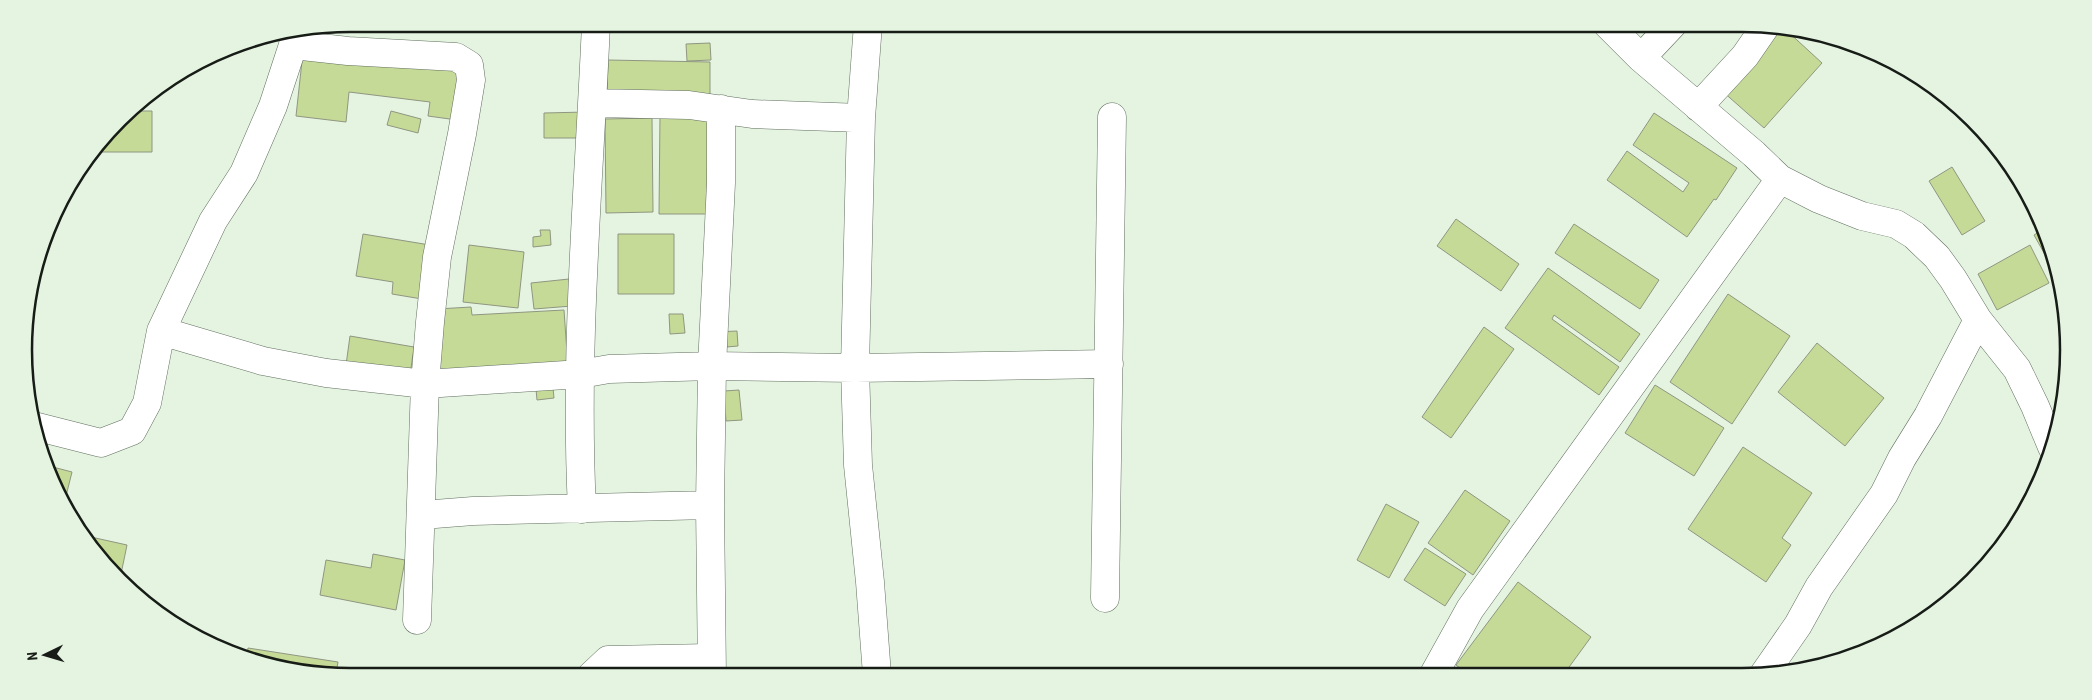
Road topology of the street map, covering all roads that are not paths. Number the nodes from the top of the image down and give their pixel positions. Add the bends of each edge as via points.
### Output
1 (596, 32) edge
2 (867, 32) edge
3 (1614, 32) edge
4 (1665, 32) edge
5 (1761, 33) edge
6 (294, 40) edge
7 (1641, 58) junction
8 (593, 103) junction
9 (1698, 107) junction
10 (721, 109) junction
11 (1112, 117) dead end
12 (861, 118) junction
13 (1780, 179) junction
14 (1978, 320) junction
15 (161, 331) junction
16 (1109, 364) junction
17 (712, 366) junction
18 (855, 368) junction
19 (581, 374) junction
20 (426, 384) junction
21 (42, 428) edge
22 (2048, 436) edge
23 (710, 504) junction
24 (582, 509) junction
25 (422, 515) junction
26 (1105, 598) dead end
27 (417, 620) dead end
28 (711, 666) edge
29 (1769, 666) edge
30 (600, 668) edge
31 (876, 668) edge
32 (1437, 668) edge

1 - 8 street
2 - 12 street
3 - 7 street
4 - 7 street
5 - 9 street via 1745,56
6 - 15 street via 273,106 244,173 213,220
6 - 20 street via 348,51 456,57 468,65 471,80 438,257
7 - 9 street
8 - 10 street
8 - 19 street
9 - 13 street
10 - 12 street via 752,114
10 - 17 street via 721,183
11 - 16 street
12 - 18 street
13 - 14 street via 1819,199 1862,216 1896,224 1914,235 1953,278
13 - 32 street via 1470,609
14 - 22 street via 2017,369
14 - 29 street via 1884,494
15 - 20 street via 263,361 326,373
15 - 21 street via 147,403 132,431 101,443
16 - 18 street
16 - 26 street
17 - 18 street
17 - 19 street via 610,369
17 - 23 street
18 - 31 street via 858,465
19 - 20 street
19 - 24 street
20 - 25 street
23 - 24 street
23 - 28 street
24 - 25 street
25 - 27 street
28 - 30 street via 608,660

